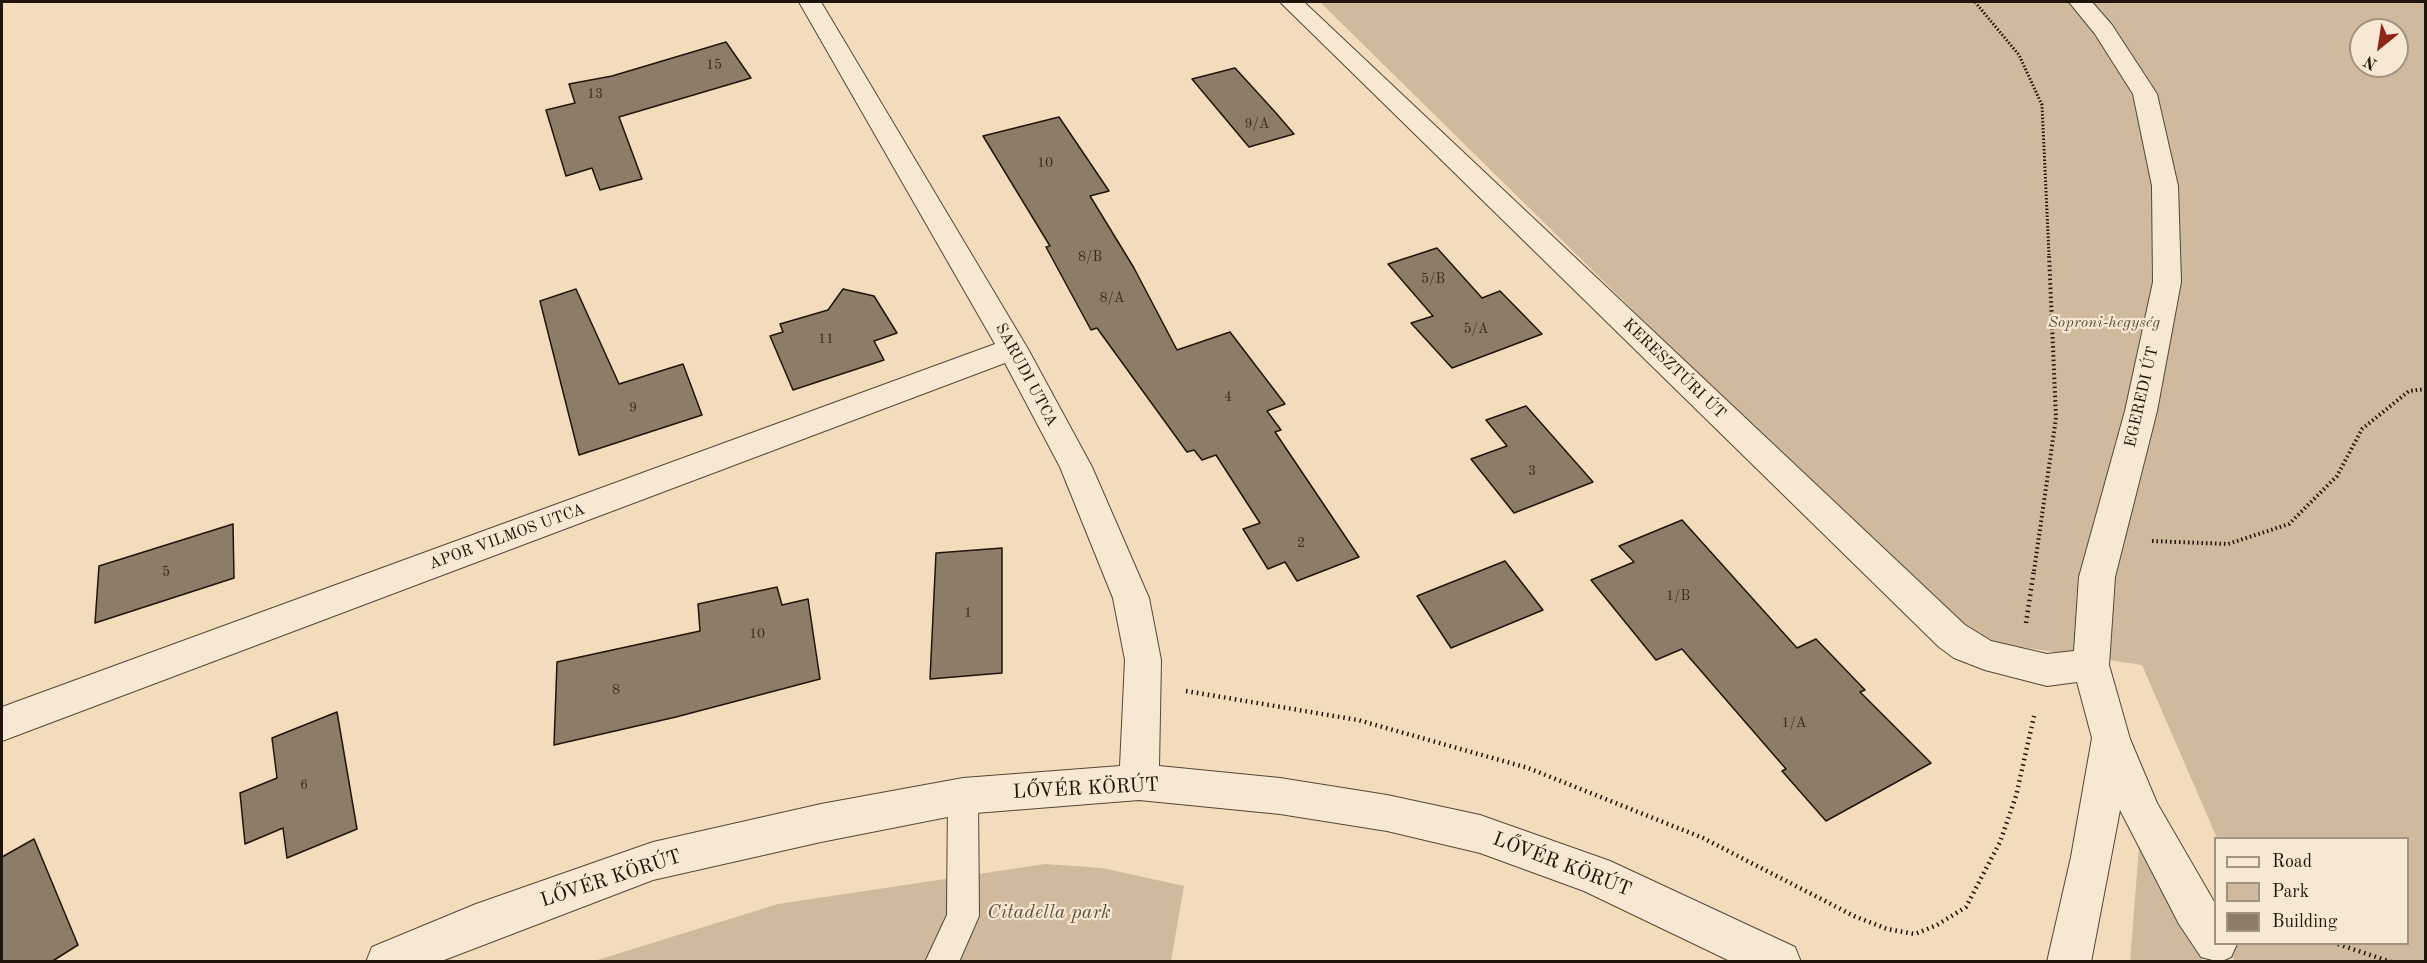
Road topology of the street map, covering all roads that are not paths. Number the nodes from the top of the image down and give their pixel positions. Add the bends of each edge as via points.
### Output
1 (810, 2) edge
2 (1291, 2) edge
3 (2080, 2) edge
4 (1013, 349) junction
5 (2091, 665) junction
6 (2, 724) edge
7 (2111, 738) junction
8 (1139, 782) junction
9 (963, 796) junction
10 (2214, 940) edge
11 (2217, 945) edge
12 (387, 962) edge
13 (942, 962) edge
14 (1780, 962) edge
15 (2069, 962) edge
16 (2230, 962) edge

1 - 4 street, SARUDI UTCA
2 - 5 street, KERESZTÚRI ÚT via 1952,636 1985,655 2047,670
3 - 5 street, EGEREDI ÚT via 2104,30 2145,94 2165,186 2167,282 2141,411 2097,577
4 - 6 street, APOR VILMOS UTCA
4 - 8 street, SARUDI UTCA via 1076,467 1131,598 1143,660
5 - 7 street, EGEREDI ÚT
7 - 10 street, EGEREDI ÚT via 2141,813
7 - 15 street, EGEREDI ÚT via 2092,857
8 - 9 street, LŐVÉR KÖRÚT
8 - 14 street, LŐVÉR KÖRÚT via 1280,796 1387,813 1480,834 1595,874
9 - 12 street, LŐVÉR KÖRÚT via 653,861
9 - 13 lane via 963,916
11 - 16 street, EGEREDI ÚT

